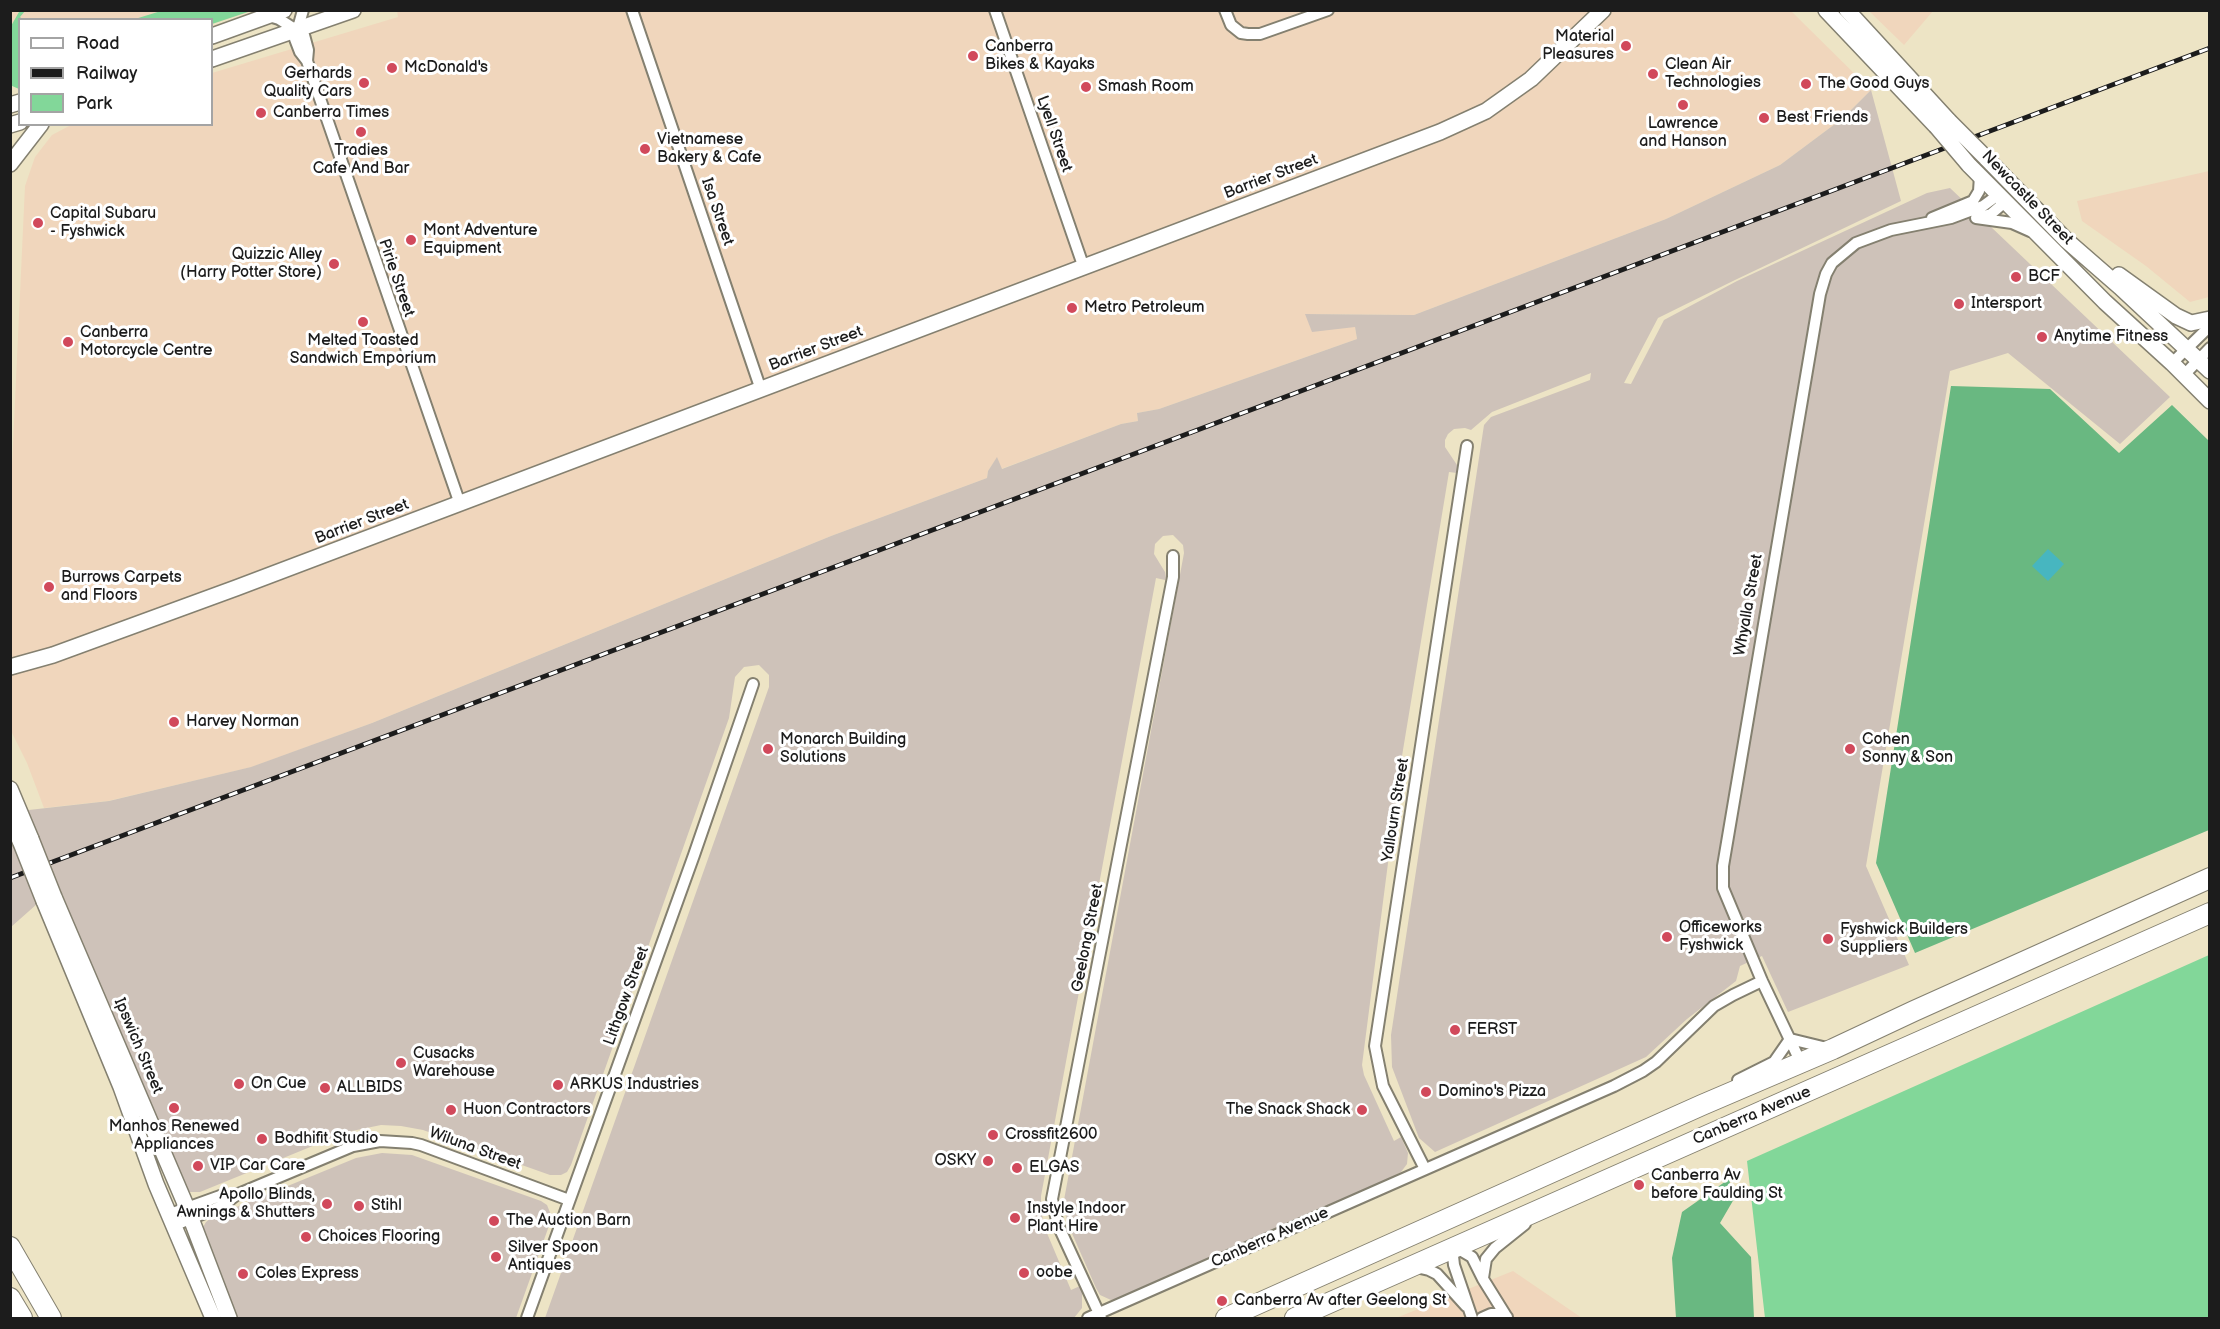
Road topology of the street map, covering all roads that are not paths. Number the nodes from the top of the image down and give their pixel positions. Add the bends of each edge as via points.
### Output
1 (303, 10) edge
2 (352, 10) edge
3 (632, 10) edge
4 (996, 10) edge
5 (1225, 10) edge
6 (1328, 10) edge
7 (1603, 10) edge
8 (1826, 10) edge
9 (1847, 10) edge
10 (277, 13) edge
11 (298, 31) junction
12 (213, 36) edge
13 (213, 58) edge
14 (1943, 123) junction
15 (39, 126) edge
16 (10, 164) edge
17 (1980, 176) junction
18 (2014, 188) junction
19 (2002, 199) junction
20 (1951, 218) junction
21 (1976, 218) junction
22 (1918, 224) junction
23 (2036, 234) junction
24 (2066, 240) junction
25 (1084, 268) junction
26 (2210, 319) edge
27 (2210, 326) edge
28 (2210, 348) edge
29 (2186, 349) junction
30 (2198, 360) junction
31 (2172, 363) junction
32 (2210, 371) edge
33 (2184, 375) junction
34 (761, 390) junction
35 (2210, 401) edge
36 (1467, 446) dead end
37 (460, 504) junction
38 (1173, 556) dead end
39 (53, 655) junction
40 (14, 664) edge
41 (10, 677) edge
42 (753, 684) dead end
43 (10, 789) edge
44 (10, 819) edge
45 (26, 841) junction
46 (2210, 878) edge
47 (2210, 913) edge
48 (1762, 981) junction
49 (1790, 1039) junction
50 (1833, 1049) junction
51 (1801, 1064) junction
52 (123, 1074) junction
53 (1842, 1077) junction
54 (1702, 1105) junction
55 (1775, 1107) junction
56 (1425, 1169) junction
57 (569, 1200) junction
58 (1479, 1204) junction
59 (1551, 1204) junction
60 (189, 1213) junction
61 (172, 1220) junction
62 (10, 1247) edge
63 (1455, 1247) junction
64 (1350, 1262) junction
65 (1394, 1274) junction
66 (1482, 1279) junction
67 (10, 1298) edge
68 (1472, 1316) edge
69 (1096, 1317) edge
70 (1508, 1317) edge
71 (22, 1318) edge
72 (51, 1318) edge
73 (213, 1318) edge
74 (229, 1318) edge
75 (526, 1318) edge
76 (1226, 1318) edge
77 (1295, 1318) edge
78 (1482, 1318) edge

1 - 11 street
2 - 11 main road
3 - 34 street, Isa Street
4 - 25 street, Lyell Street
5 - 6 street via 1231,25 1241,33 1260,34
7 - 25 main road, Barrier Street via 1531,79 1486,111
8 - 14 main road, Newcastle Street
9 - 14 main road, Newcastle Street
10 - 11 street
10 - 12 main road
11 - 13 main road
11 - 37 street, Pirie Street via 304,35 307,61
14 - 17 main road, Newcastle Street, bridge
14 - 18 main road, Newcastle Street, bridge via 1986,158
15 - 16 main road
17 - 19 main road, Newcastle Street
17 - 22 street, Whyalla Street via 1979,192 1973,201
18 - 19 main road, Whyalla Street
18 - 24 main road, Newcastle Street
19 - 20 street, Whyalla Street
19 - 21 street, Whyalla Street via 1991,214
19 - 23 main road, Newcastle Street
20 - 21 street, Whyalla Street
20 - 22 street, Whyalla Street
21 - 23 street, Whyalla Street via 2012,223
22 - 48 street, Whyalla Street via 1873,235 1848,248 1832,263 1820,294 1723,866 1723,888
23 - 31 main road, Newcastle Street
24 - 26 main road via 2176,316 2191,323
24 - 29 main road, Newcastle Street
25 - 34 main road, Barrier Street
27 - 29 street
28 - 30 street
29 - 30 main road, Newcastle Street
29 - 31 street
30 - 32 main road, Newcastle Street
30 - 33 street
31 - 33 main road, Newcastle Street
33 - 35 main road, Newcastle Street
34 - 37 main road, Barrier Street
36 - 56 street, Yallourn Street via 1376,1046 1383,1086
37 - 39 main road, Barrier Street
38 - 69 street, Geelong Street via 1173,577 1052,1199 1058,1225
39 - 40 main road, Barrier Street
39 - 41 main road
42 - 57 street, Lithgow Street
43 - 45 main road, Ipswich Street
44 - 45 main road, Ipswich Street
45 - 52 main road, Ipswich Street, bridge
46 - 50 highway, Canberra Avenue
47 - 53 highway, Canberra Avenue
48 - 49 street, Whyalla Street
48 - 56 street, Canberra Avenue via 1714,1006 1643,1071
49 - 50 street
49 - 51 street, Whyalla Street
49 - 54 street via 1774,1062 1718,1089
50 - 51 highway, Canberra Avenue
51 - 53 highway via 1808,1072
51 - 54 highway, Canberra Avenue
51 - 55 highway via 1801,1075
52 - 60 main road, Ipswich Street
52 - 61 main road, Ipswich Street via 156,1185
53 - 55 highway, Canberra Avenue
54 - 58 highway, Canberra Avenue
55 - 59 highway, Canberra Avenue
56 - 69 street, Canberra Avenue
57 - 60 street, Wiluna Street via 429,1148 380,1141 353,1146 234,1196 220,1196
57 - 75 street, Lithgow Street
58 - 63 highway via 1459,1228
58 - 64 highway, Canberra Avenue
59 - 63 highway, Canberra Avenue
59 - 66 street via 1495,1248 1486,1259
60 - 61 street, Wiluna Street
60 - 74 main road, Ipswich Street
61 - 73 main road, Ipswich Street
62 - 72 highway
63 - 64 highway via 1436,1238
63 - 65 highway, Canberra Avenue
63 - 66 street via 1472,1257
63 - 68 street via 1452,1260
64 - 76 highway, Canberra Avenue
65 - 68 street via 1416,1267 1437,1274
65 - 77 highway, Canberra Avenue
66 - 70 street
67 - 71 highway
70 - 78 street via 1491,1314

